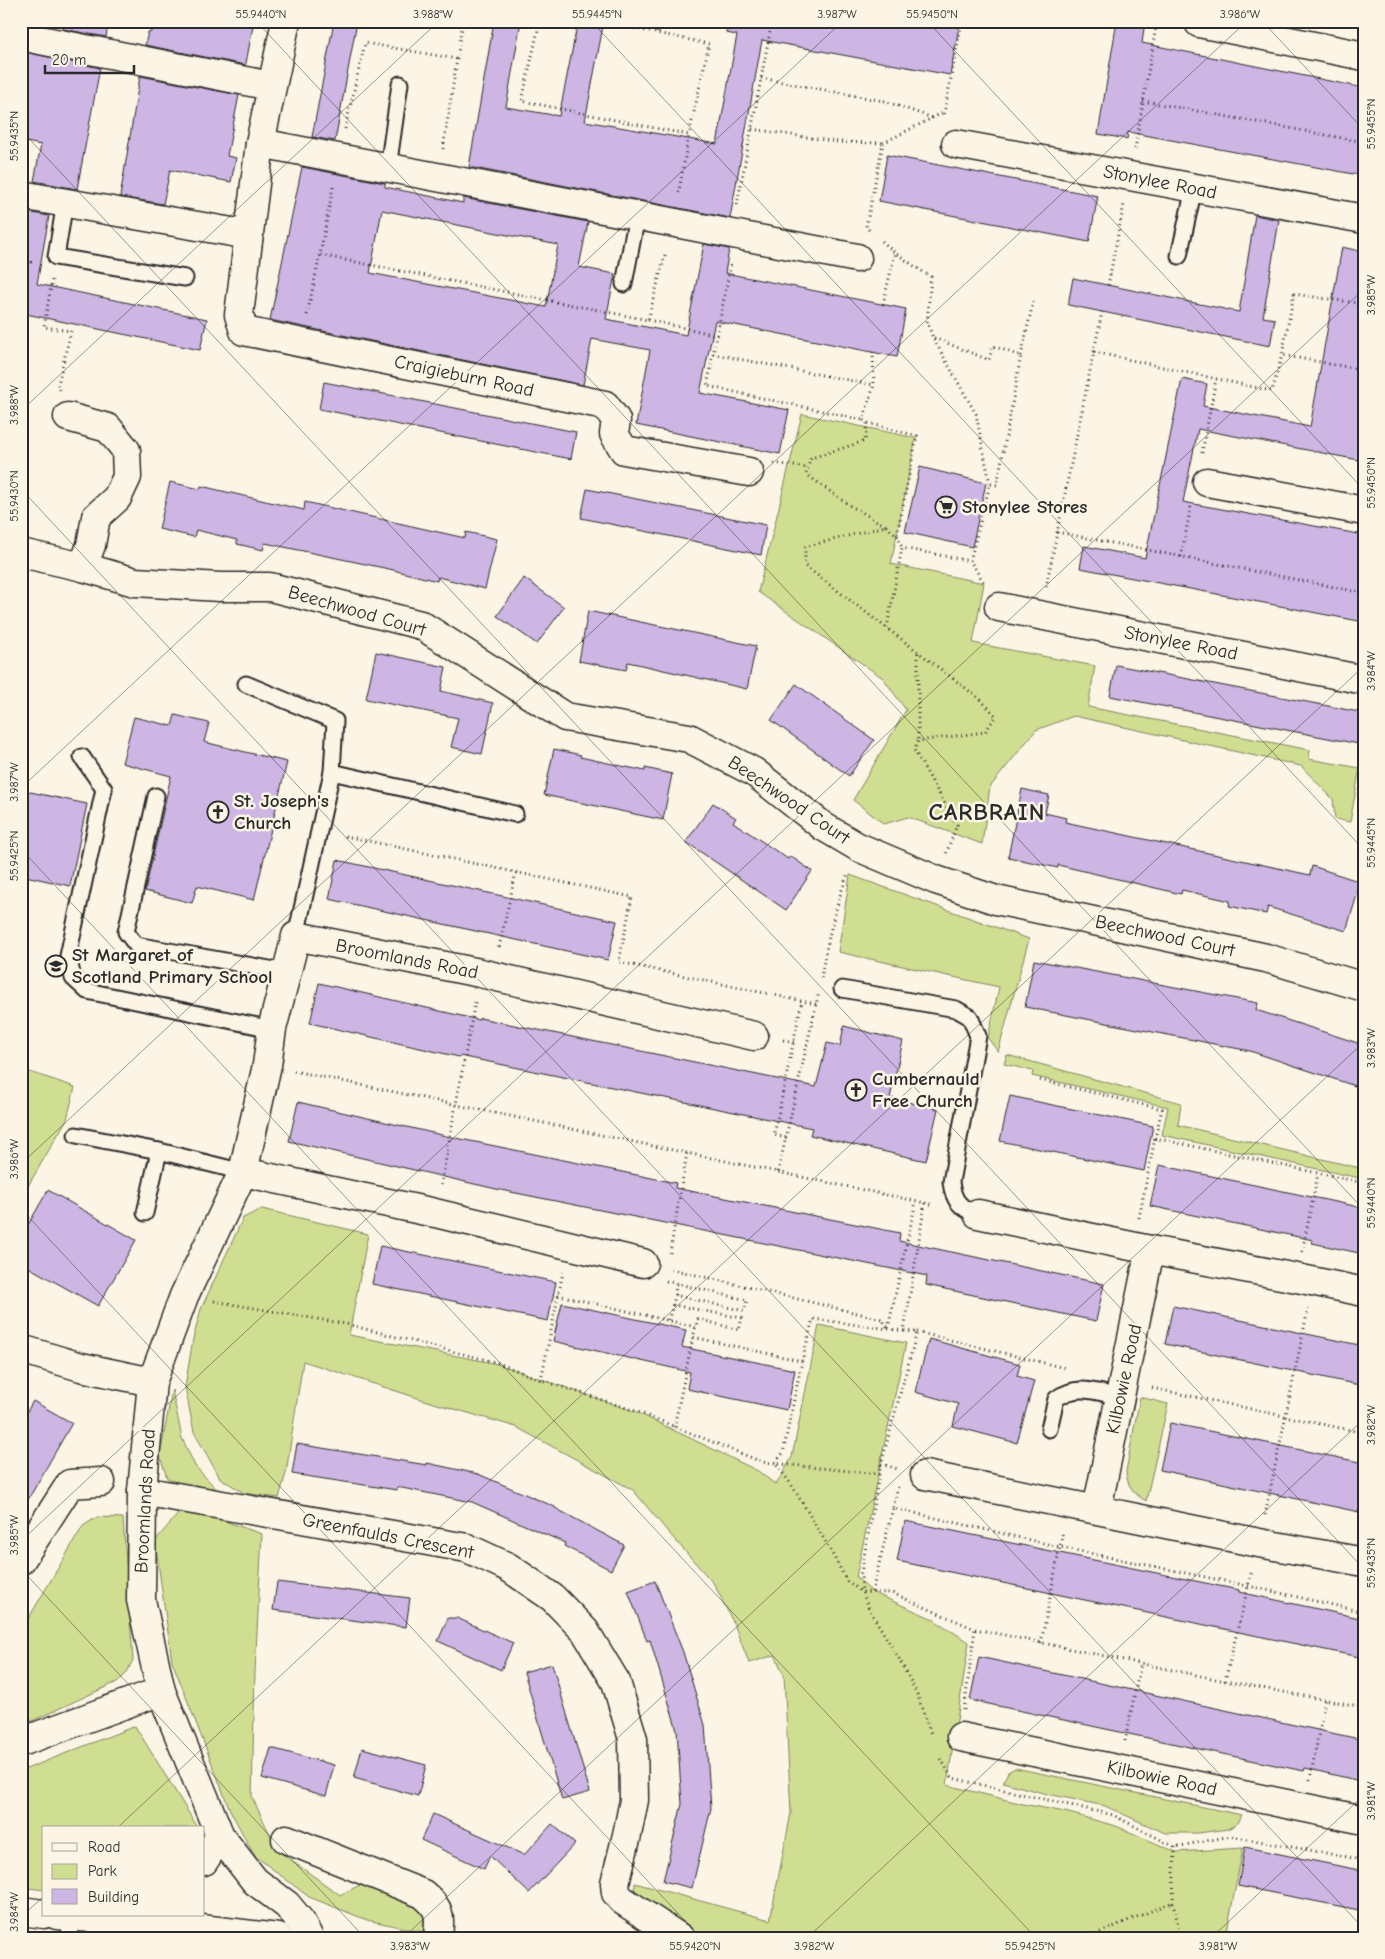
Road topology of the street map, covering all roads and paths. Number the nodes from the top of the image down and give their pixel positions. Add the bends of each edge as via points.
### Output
1 (286, 21) edge
2 (463, 21) edge
3 (540, 21) edge
4 (614, 21) edge
5 (659, 21) edge
6 (772, 21) edge
7 (962, 21) edge
8 (1157, 21) edge
9 (1199, 23) dead end
10 (657, 33) junction
11 (35, 39) dead end
12 (1364, 56) edge
13 (761, 78) junction
14 (400, 84) dead end
15 (271, 86) junction
16 (1143, 101) junction
17 (944, 112) junction
18 (933, 118) junction
19 (752, 129) junction
20 (949, 133) joint
21 (689, 135) junction
22 (1364, 142) edge
23 (260, 143) junction
24 (883, 143) junction
25 (339, 158) junction
26 (388, 168) junction
27 (1130, 176) junction
28 (439, 178) junction
29 (1194, 188) junction
30 (21, 195) edge
31 (65, 202) junction
32 (637, 216) junction
33 (1364, 219) edge
34 (673, 223) junction
35 (734, 234) junction
36 (873, 234) dead end
37 (249, 235) junction
38 (880, 240) dead end
39 (895, 253) junction
40 (320, 255) junction
41 (1179, 256) dead end
42 (56, 257) junction
43 (858, 258) dead end
44 (184, 278) dead end
45 (624, 284) dead end
46 (1108, 285) dead end
47 (1034, 298) dead end
48 (883, 304) dead end
49 (1364, 304) edge
50 (1102, 312) dead end
51 (648, 320) junction
52 (717, 335) junction
53 (933, 338) junction
54 (301, 343) junction
55 (873, 352) dead end
56 (1094, 352) junction
57 (713, 354) junction
58 (1282, 355) junction
59 (1021, 356) junction
60 (1364, 370) edge
61 (874, 385) junction
62 (68, 417) joint
63 (863, 420) junction
64 (868, 423) junction
65 (750, 472) dead end
66 (1207, 482) dead end
67 (990, 484) junction
68 (1364, 511) edge
69 (886, 526) junction
70 (1057, 532) junction
71 (897, 535) junction
72 (902, 548) junction
73 (21, 553) edge
74 (970, 561) junction
75 (83, 567) junction
76 (1364, 593) edge
77 (999, 607) joint
78 (1040, 615) junction
79 (887, 628) junction
80 (918, 653) junction
81 (1364, 680) edge
82 (246, 684) dead end
83 (918, 741) junction
84 (82, 757) dead end
85 (332, 772) junction
86 (1364, 791) edge
87 (156, 796) dead end
88 (515, 814) dead end
89 (1364, 824) edge
90 (345, 836) dead end
91 (858, 847) junction
92 (516, 872) junction
93 (936, 880) junction
94 (296, 936) junction
95 (286, 972) junction
96 (486, 975) junction
97 (820, 983) dead end
98 (1364, 987) edge
99 (842, 989) dead end
100 (819, 990) dead end
101 (802, 1001) junction
102 (816, 1004) junction
103 (272, 1029) junction
104 (754, 1036) dead end
105 (267, 1065) junction
106 (1040, 1080) dead end
107 (456, 1105) junction
108 (76, 1135) dead end
109 (786, 1138) junction
110 (1155, 1138) junction
111 (159, 1151) junction
112 (687, 1153) junction
113 (243, 1172) junction
114 (778, 1172) junction
115 (1318, 1174) junction
116 (1364, 1183) edge
117 (916, 1201) junction
118 (926, 1203) junction
119 (967, 1208) junction
120 (435, 1212) junction
121 (145, 1213) dead end
122 (568, 1245) junction
123 (1142, 1248) junction
124 (656, 1261) joint
125 (1306, 1280) junction
126 (676, 1284) junction
127 (1364, 1292) edge
128 (558, 1295) junction
129 (675, 1295) junction
130 (184, 1296) junction
131 (673, 1304) junction
132 (668, 1320) junction
133 (696, 1327) junction
134 (888, 1328) junction
135 (904, 1331) junction
136 (693, 1336) junction
137 (21, 1349) edge
138 (802, 1361) junction
139 (541, 1380) junction
140 (152, 1382) junction
141 (1120, 1397) junction
142 (674, 1427) junction
143 (1049, 1429) dead end
144 (775, 1463) junction
145 (879, 1474) junction
146 (912, 1477) joint
147 (101, 1482) dead end
148 (142, 1491) junction
149 (1068, 1503) junction
150 (893, 1508) junction
151 (1097, 1508) junction
152 (1259, 1543) junction
153 (1060, 1547) junction
154 (21, 1560) edge
155 (1364, 1562) edge
156 (1249, 1586) junction
157 (862, 1592) junction
158 (872, 1592) junction
159 (1364, 1612) edge
160 (975, 1628) junction
161 (1041, 1643) junction
162 (1141, 1663) junction
163 (1225, 1681) junction
164 (161, 1691) junction
165 (1325, 1699) junction
166 (1364, 1707) edge
167 (962, 1724) joint
168 (932, 1736) dead end
169 (21, 1742) edge
170 (938, 1753) dead end
171 (1119, 1769) junction
172 (1304, 1808) junction
173 (1364, 1820) edge
174 (220, 1836) junction
175 (286, 1839) dead end
176 (1175, 1847) junction
177 (205, 1859) edge
178 (1364, 1860) edge
179 (1173, 1902) junction
180 (21, 1911) edge
181 (42, 1914) edge
182 (163, 1920) edge
183 (66, 1923) edge
184 (278, 1938) edge
185 (309, 1938) edge
186 (438, 1938) edge
187 (680, 1938) edge
188 (1086, 1938) edge
189 (1181, 1938) edge

1 - 15 street, Craigieburn Road
2 - 28 path
3 - 21 path via 522,101
4 - 10 path via 613,24
5 - 10 path
6 - 13 path
7 - 17 path
8 - 16 path
9 - 12 street
10 - 21 path via 709,44
11 - 15 street
13 - 18 path via 884,100
13 - 19 path
14 - 26 lane
15 - 23 street, Craigieburn Road
16 - 22 path
16 - 27 path
17 - 18 path
17 - 20 path
18 - 24 path
19 - 24 path via 838,142
19 - 35 path
20 - 27 street, Stonylee Road
21 - 34 path
23 - 25 street
23 - 37 street, Craigieburn Road
24 - 36 path via 866,227
25 - 26 street
25 - 40 path
26 - 28 street
27 - 29 street, Stonylee Road
27 - 46 path
28 - 32 street
29 - 33 street, Stonylee Road
29 - 41 lane
30 - 31 street
31 - 37 street
31 - 42 lane
32 - 34 street
32 - 45 lane
34 - 35 street
34 - 51 path
35 - 43 street
35 - 52 path
37 - 54 street, Craigieburn Road via 239,315 244,331
38 - 39 path
39 - 48 path
39 - 53 path via 930,277 928,322
40 - 51 path
40 - 54 path
42 - 44 lane
42 - 62 path via 44,327 71,330 58,384
47 - 59 path
49 - 58 path via 1294,294
50 - 56 path
51 - 52 path
52 - 57 path
53 - 59 path via 989,360 994,346
53 - 67 path via 976,414
54 - 65 street, Craigieburn Road via 605,405 616,420 614,434 624,450
55 - 61 path
56 - 58 path via 1272,391
56 - 70 path
57 - 61 path
57 - 63 path via 707,386
58 - 60 path
59 - 67 path via 997,485
61 - 63 path
62 - 75 street via 108,428 126,450 128,478 117,498 96,517
63 - 64 path
64 - 69 path via 865,441 812,458 806,474 849,505
64 - 71 path via 917,436
66 - 68 street
67 - 74 path
69 - 71 path
69 - 79 path via 805,547 805,566
70 - 76 path
70 - 78 path
71 - 72 path
72 - 74 path
72 - 79 path
73 - 75 street, Beechwood Court
74 - 77 path
75 - 91 street, Beechwood Court via 135,582 270,586 422,625 565,717 689,738 754,772 824,827
77 - 78 street, Stonylee Road
78 - 81 street, Stonylee Road
79 - 80 path
80 - 83 path
80 - 83 path via 980,699 996,716 985,732
82 - 85 lane via 335,721
83 - 93 path via 914,750 957,825
84 - 103 lane via 104,789 68,956 73,978 87,991
85 - 88 lane
85 - 94 lane
86 - 89 path via 1358,810
87 - 95 lane via 126,932 136,945
90 - 92 path
91 - 93 street, Beechwood Court
91 - 97 path via 838,898
92 - 96 path
92 - 101 path via 632,897 619,962
93 - 98 street, Beechwood Court via 996,900 1266,958
94 - 95 street, Broomlands Road
94 - 96 street, Broomlands Road
95 - 103 street, Broomlands Road
96 - 104 street, Broomlands Road
96 - 107 path
99 - 119 lane via 956,1009 970,1017 978,1036 951,1182 952,1192
100 - 102 path
101 - 102 path
101 - 109 path via 774,1135
102 - 109 path
103 - 105 street, Broomlands Road
105 - 107 path
105 - 113 street, Broomlands Road
106 - 110 path via 1162,1109
107 - 112 path
107 - 120 path
108 - 111 lane
109 - 114 path
110 - 115 path
110 - 123 path
111 - 113 lane
111 - 121 lane
112 - 114 path
112 - 124 path
113 - 120 street
113 - 130 street, Broomlands Road
114 - 117 path
115 - 116 path
115 - 125 path
117 - 118 path
117 - 134 path
118 - 119 path
118 - 135 path
119 - 123 street
120 - 122 street
122 - 124 street
122 - 128 path
123 - 125 street
123 - 141 street, Kilbowie Road
125 - 127 street
125 - 152 path
126 - 129 path
126 - 129 path via 747,1300 744,1311
126 - 134 path via 666,1282 667,1268 882,1319
128 - 132 path
128 - 139 path
129 - 131 path
130 - 139 path via 346,1324 498,1363
130 - 140 street, Broomlands Road
131 - 132 path
131 - 133 path via 742,1318 739,1330 698,1319
132 - 133 path
133 - 136 path
134 - 135 path
134 - 138 path via 813,1319
135 - 145 path via 917,1332
136 - 138 path
136 - 142 path
137 - 140 street via 81,1367
138 - 144 path via 784,1453
139 - 142 path
140 - 148 street, Broomlands Road
141 - 143 lane via 1083,1389 1065,1392 1056,1399
141 - 151 street, Kilbowie Road
142 - 144 path via 762,1462
144 - 145 path
144 - 157 path via 791,1484 847,1581
145 - 157 path via 861,1573
146 - 149 street
146 - 150 path
147 - 154 street via 70,1484
148 - 164 street, Broomlands Road via 141,1600
148 - 187 street, Greenfaulds Crescent via 467,1548 508,1568 553,1598 585,1631 616,1682 632,1739 634,1800 615,1884 616,1893
149 - 151 street
149 - 153 path
150 - 153 path
150 - 158 path
151 - 152 street
152 - 155 street
152 - 156 path
153 - 156 path
153 - 161 path
156 - 159 path
156 - 163 path
157 - 158 path
157 - 168 path via 917,1694
158 - 160 path via 892,1593
160 - 161 path
160 - 167 path
161 - 162 path
162 - 163 path
162 - 171 path
163 - 165 path
164 - 169 street
164 - 174 street, Broomlands Road
165 - 166 path
165 - 172 path
167 - 171 street, Kilbowie Road
170 - 176 path via 952,1778 1113,1814
171 - 172 street, Kilbowie Road
172 - 173 street, Kilbowie Road
174 - 177 street
174 - 185 street, Broomlands Road via 255,1881 287,1905
175 - 186 street via 423,1894 435,1904 440,1915
176 - 178 path via 1231,1836
176 - 179 path
179 - 188 path
179 - 189 path
180 - 181 street
182 - 183 street
182 - 184 street

